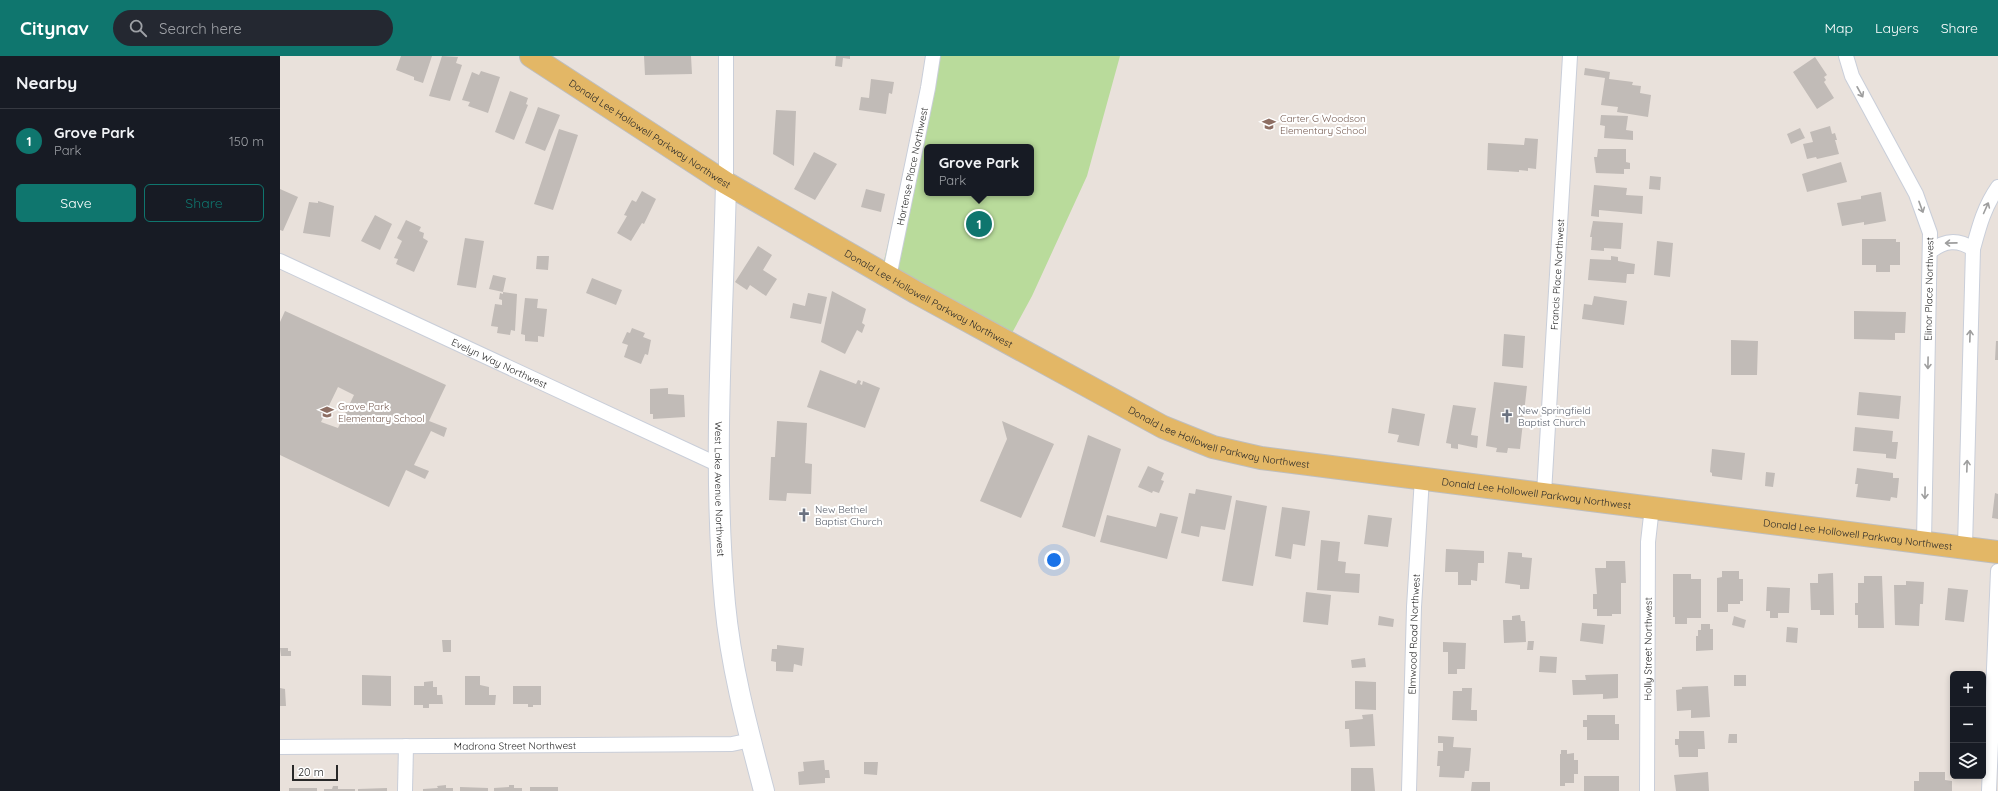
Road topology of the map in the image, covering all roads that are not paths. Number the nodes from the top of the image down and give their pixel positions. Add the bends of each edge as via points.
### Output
1 (531, 56) edge
2 (726, 56) edge
3 (933, 56) edge
4 (1570, 56) edge
5 (1846, 56) edge
6 (726, 183) junction
7 (1998, 187) edge
8 (1973, 249) junction
9 (1930, 252) junction
10 (280, 261) edge
11 (889, 277) junction
12 (719, 465) junction
13 (1422, 478) junction
14 (1544, 493) junction
15 (1652, 507) junction
16 (1924, 541) junction
17 (1965, 547) junction
18 (1998, 552) edge
19 (1998, 571) edge
20 (750, 740) junction
21 (406, 746) junction
22 (280, 747) edge
23 (405, 791) edge
24 (764, 791) edge
25 (1409, 791) edge
26 (1646, 791) edge
27 (1989, 791) edge

1 - 6 main road, Donald Lee Hollowell Parkway Northwest
2 - 6 street
3 - 11 street, Hortense Place Northwest
4 - 14 street, Francis Place Northwest
5 -> 9 street, Elinor Place Northwest via 1852,76 1916,194 1930,233
6 - 11 main road, Donald Lee Hollowell Parkway Northwest
6 - 12 street, West Lake Avenue Northwest
8 -> 7 street via 1981,218
8 -> 9 street via 1966,245 1947,242
17 -> 8 street
9 -> 16 street, Elinor Place Northwest
10 - 12 street, Evelyn Way Northwest
11 - 13 main road, Donald Lee Hollowell Parkway Northwest via 1163,427 1213,447 1261,458
12 - 20 street, West Lake Avenue Northwest via 720,540 725,606 735,674
13 - 14 main road, Donald Lee Hollowell Parkway Northwest
13 - 25 street, Elmwood Road Northwest via 1414,607
14 - 15 main road, Donald Lee Hollowell Parkway Northwest
15 - 16 main road, Donald Lee Hollowell Parkway Northwest
15 - 26 street, Holly Street Northwest via 1648,542
16 - 17 main road, Donald Lee Hollowell Parkway Northwest
17 - 18 main road, Donald Lee Hollowell Parkway Northwest
19 - 27 street
20 - 21 street, Madrona Street Northwest via 732,744
20 - 24 street, West Lake Avenue Northwest
21 - 22 street, Madrona Street Northwest
21 - 23 street

